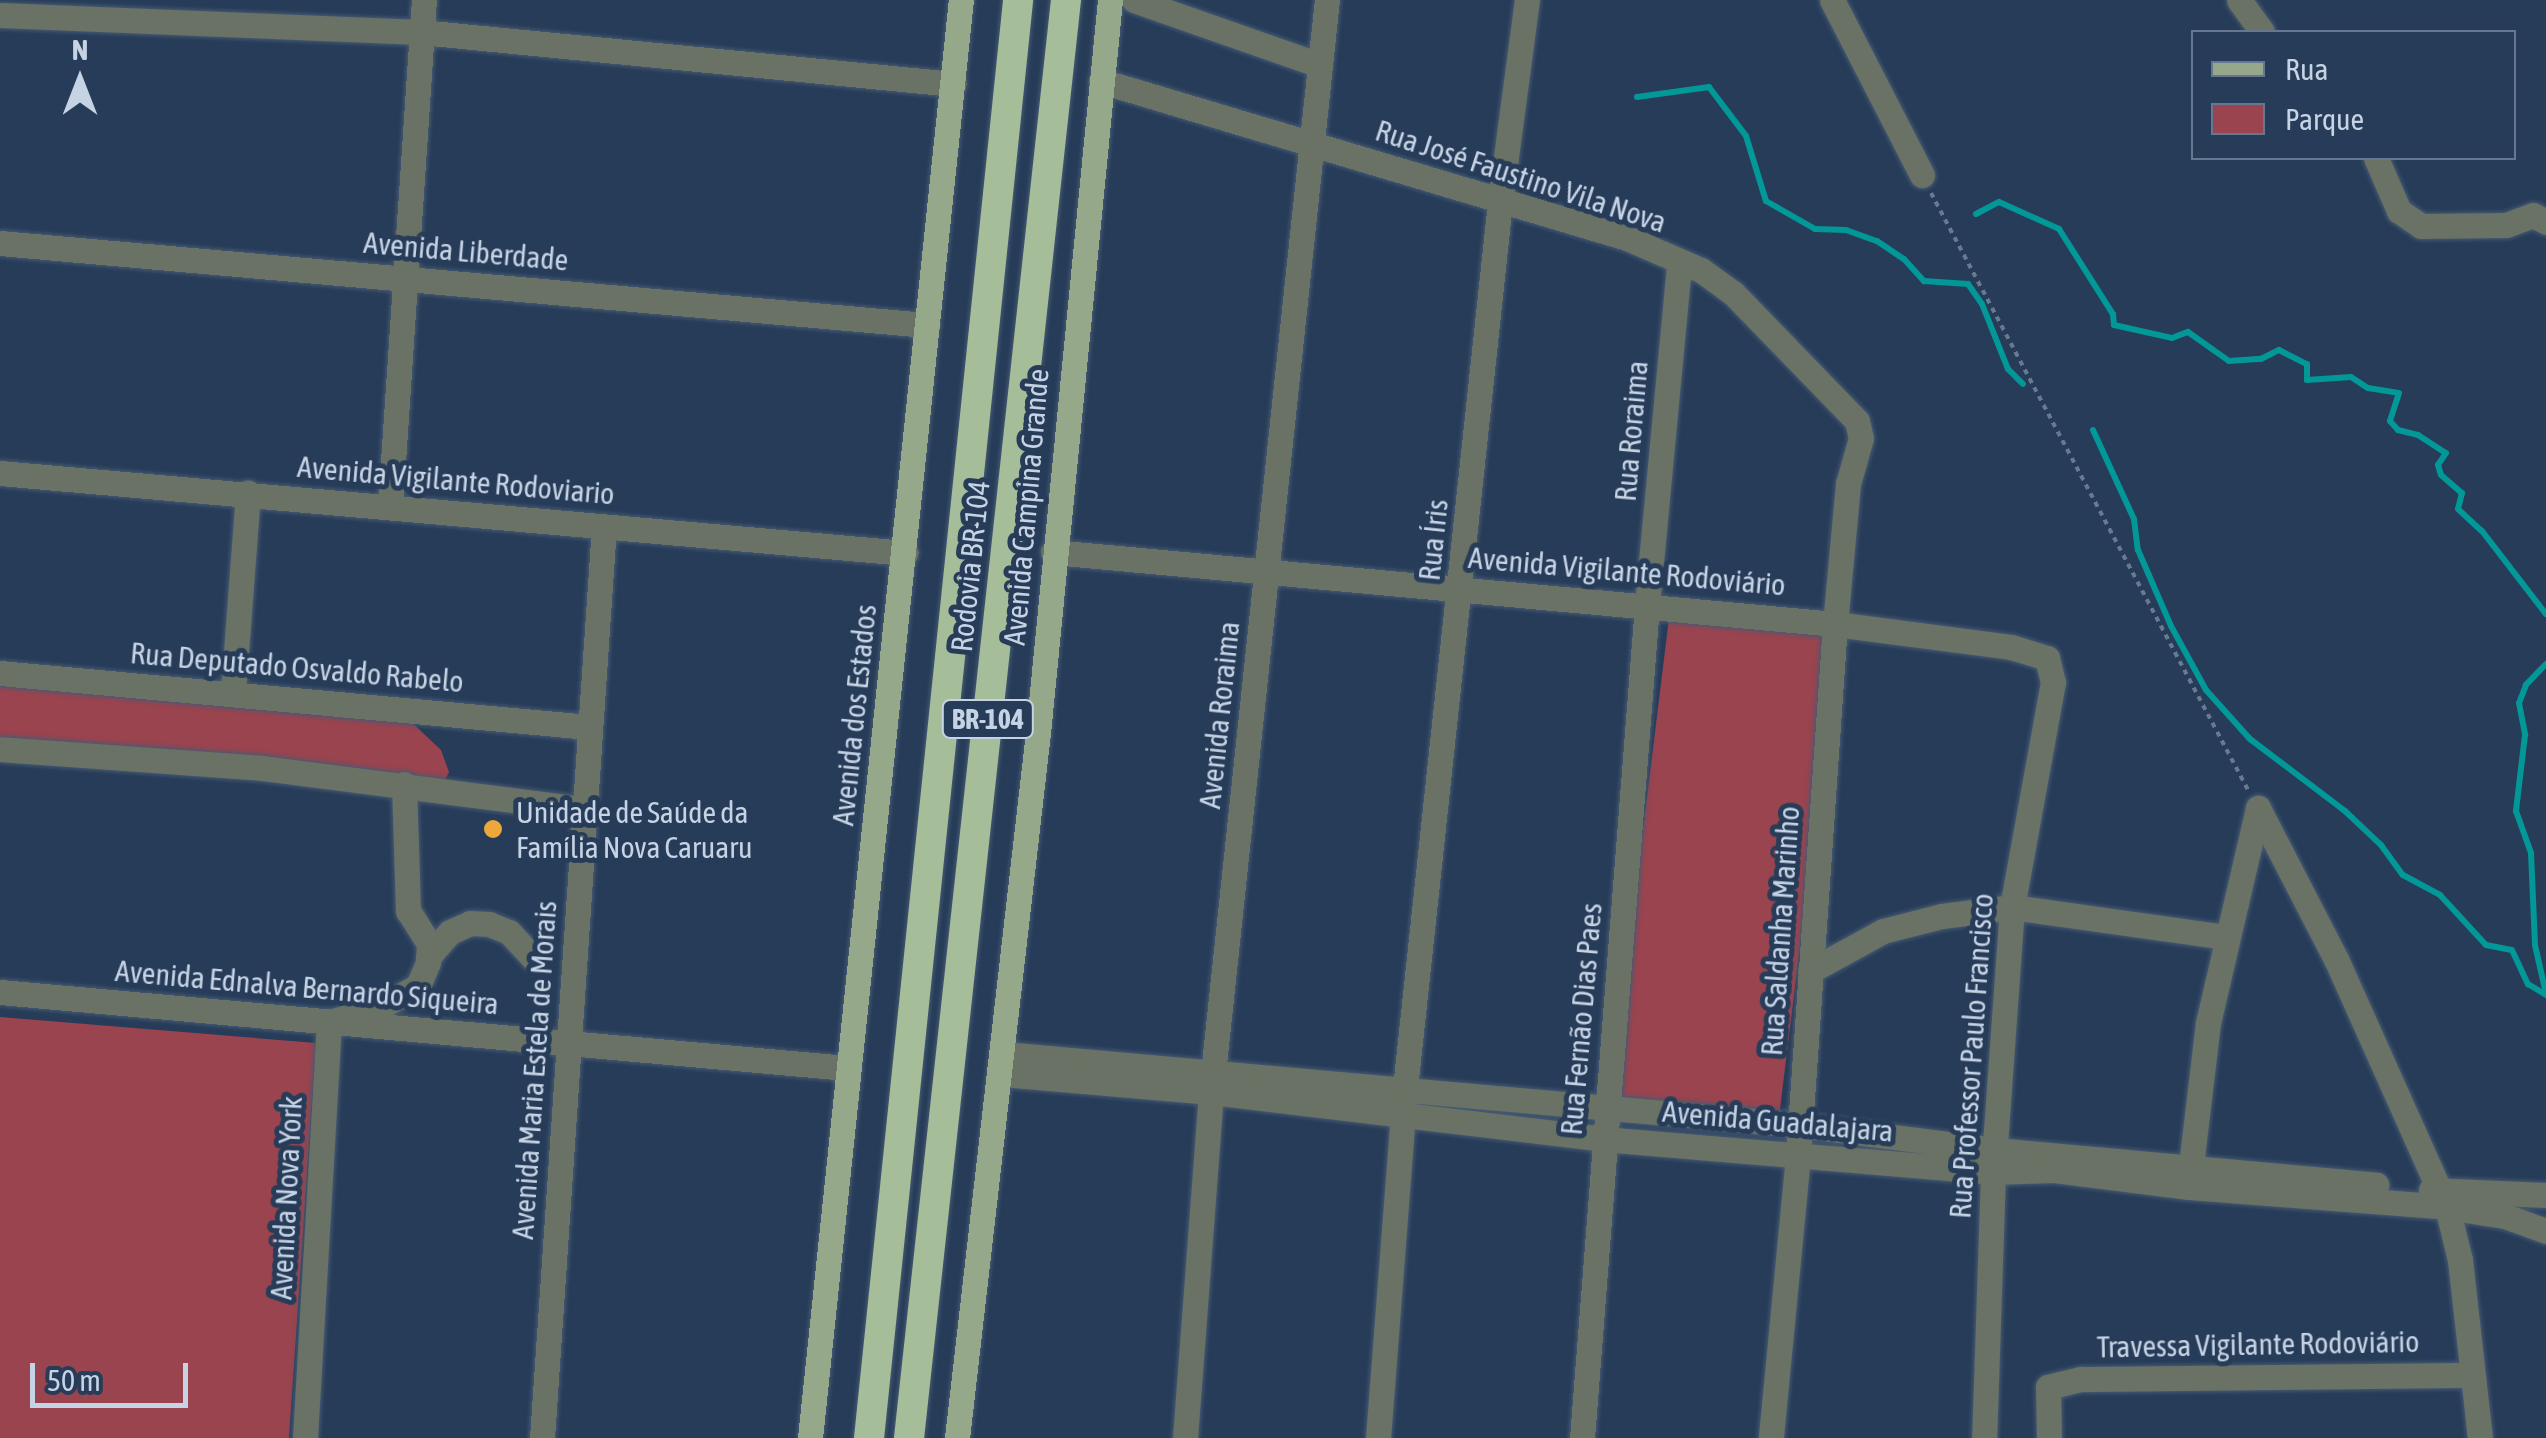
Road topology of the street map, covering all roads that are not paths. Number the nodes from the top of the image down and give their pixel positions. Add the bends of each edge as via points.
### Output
1 (424, 0) edge
2 (961, 0) edge
3 (1018, 0) edge
4 (1066, 0) edge
5 (1110, 0) edge
6 (1134, 0) edge
7 (1327, 0) edge
8 (1527, 0) edge
9 (1832, 0) edge
10 (2240, 0) edge
11 (0, 14) edge
12 (2261, 30) edge
13 (421, 32) junction
14 (1320, 65) junction
15 (1100, 82) junction
16 (953, 84) junction
17 (1312, 142) junction
18 (2377, 160) edge
19 (1922, 176) road end
20 (1500, 202) junction
21 (2546, 222) edge
22 (0, 244) edge
23 (1679, 264) junction
24 (402, 278) junction
25 (927, 324) junction
26 (1861, 430) joint
27 (0, 473) edge
28 (248, 493) junction
29 (390, 506) junction
30 (604, 527) junction
31 (1053, 552) junction
32 (905, 554) junction
33 (1267, 574) junction
34 (1460, 588) junction
35 (1647, 604) junction
36 (1835, 624) junction
37 (0, 674) edge
38 (2053, 682) joint
39 (233, 692) junction
40 (589, 727) junction
41 (0, 749) edge
42 (404, 784) junction
43 (584, 809) junction
44 (2012, 907) junction
45 (2224, 937) junction
46 (428, 957) junction
47 (537, 962) dead end
48 (1810, 971) junction
49 (0, 992) edge
50 (329, 1022) junction
51 (569, 1044) junction
52 (1003, 1064) junction
53 (847, 1068) junction
54 (1213, 1082) junction
55 (1405, 1088) junction
56 (1606, 1108) junction
57 (1403, 1115) junction
58 (1800, 1125) junction
59 (1604, 1139) junction
60 (1798, 1156) junction
61 (1994, 1161) junction
62 (2190, 1177) junction
63 (2546, 1195) edge
64 (2444, 1199) junction
65 (2546, 1232) edge
66 (2470, 1375) junction
67 (305, 1438) edge
68 (542, 1438) edge
69 (810, 1438) edge
70 (869, 1438) edge
71 (909, 1438) edge
72 (957, 1438) edge
73 (1185, 1438) edge
74 (1378, 1438) edge
75 (1582, 1438) edge
76 (1771, 1438) edge
77 (1984, 1438) edge
78 (2049, 1438) edge
79 (2480, 1438) edge

1 - 13 street
2 - 16 main road, Avenida dos Estados
3 - 70 highway, Rodovia BR-104 / BR-104
4 - 71 highway, Rodovia BR-104 / BR-104
5 - 15 main road, Avenida Campina Grande
6 - 14 street
7 - 14 street, Avenida Roraima
8 - 20 street, Rua Íris
9 - 19 street
10 - 12 street
11 - 13 street
13 - 16 street
13 - 24 street
14 - 17 street, Avenida Roraima
15 - 17 street, Rua José Faustino Vila Nova
15 - 31 main road, Avenida Campina Grande
16 - 25 main road, Avenida dos Estados
17 - 20 street, Rua José Faustino Vila Nova
17 - 33 street, Avenida Roraima
18 - 21 street via 2398,211 2421,226 2506,225 2532,215
20 - 23 street, Rua José Faustino Vila Nova via 1627,238
20 - 34 street, Rua Íris
22 - 24 street, Avenida Liberdade
23 - 26 street, Rua José Faustino Vila Nova via 1711,275 1733,293 1845,404
23 - 35 street, Rua Roraima
24 - 25 street, Avenida Liberdade
24 - 29 street
25 - 32 main road, Avenida dos Estados
26 - 36 street, Rua Saldanha Marinho via 1848,484
27 - 28 street, Avenida Vigilante Rodoviario
28 - 29 street, Avenida Vigilante Rodoviario
28 - 39 street
29 - 30 street, Avenida Vigilante Rodoviario
30 - 32 street, Avenida Vigilante Rodoviario
30 - 40 street, Avenida Maria Estela de Morais
31 - 33 street, Avenida Vigilante Rodoviário
31 - 52 main road, Avenida Campina Grande
32 - 53 main road, Avenida dos Estados
33 - 34 street, Avenida Vigilante Rodoviário
33 - 54 street, Avenida Roraima
34 - 35 street, Avenida Vigilante Rodoviário
34 - 55 street, Rua Íris
35 - 36 street, Avenida Vigilante Rodoviário
35 - 56 street, Rua Fernão Dias Paes
36 - 38 street, Avenida Vigilante Rodoviário via 2036,652 2047,658
36 - 48 street, Rua Saldanha Marinho
37 - 39 street, Rua Deputado Osvaldo Rabelo
38 - 44 street, Rua Professor Paulo Francisco
39 - 40 street, Rua Deputado Osvaldo Rabelo
40 - 43 street, Avenida Maria Estela de Morais
41 - 42 street
42 - 43 street
42 - 46 street via 408,911 429,944
43 - 51 street, Avenida Maria Estela de Morais
44 - 45 street
44 - 48 street via 1882,932
44 - 61 street, Rua Professor Paulo Francisco
45 - 62 street
45 - 64 street via 2258,808 2336,959
46 - 47 street via 450,932 470,923 509,932
46 - 50 street via 418,986 376,1009
48 - 58 street, Rua Saldanha Marinho
49 - 50 street, Avenida Ednalva Bernardo Siqueira
50 - 51 street, Avenida Ednalva Bernardo Siqueira
50 - 67 street, Avenida Nova York
51 - 53 street, Avenida Ednalva Bernardo Siqueira
51 - 68 street, Avenida Maria Estela de Morais
52 - 54 street, Avenida Guadalajara
52 - 72 main road, Avenida Campina Grande
53 - 69 main road, Avenida dos Estados
54 - 55 street
54 - 57 street, Avenida Guadalajara
54 - 73 street, Avenida Roraima
55 - 56 street
55 - 57 street, Rua Íris
56 - 58 street
56 - 59 street, Rua Fernão Dias Paes
57 - 59 street, Avenida Guadalajara
57 - 74 street, Rua Íris
58 - 60 street, Rua Saldanha Marinho
58 - 61 street
59 - 60 street, Avenida Guadalajara
59 - 75 street, Rua Fernão Dias Paes
60 - 61 street, Avenida Guadalajara
60 - 76 street, Rua Saldanha Marinho
61 - 62 street
61 - 77 street, Rua Professor Paulo Francisco
62 - 64 street
63 - 64 street
64 - 65 street
64 - 66 street via 2462,1277
66 - 78 street, Travessa Vigilante Rodoviário via 2081,1379 2048,1387
66 - 79 street

